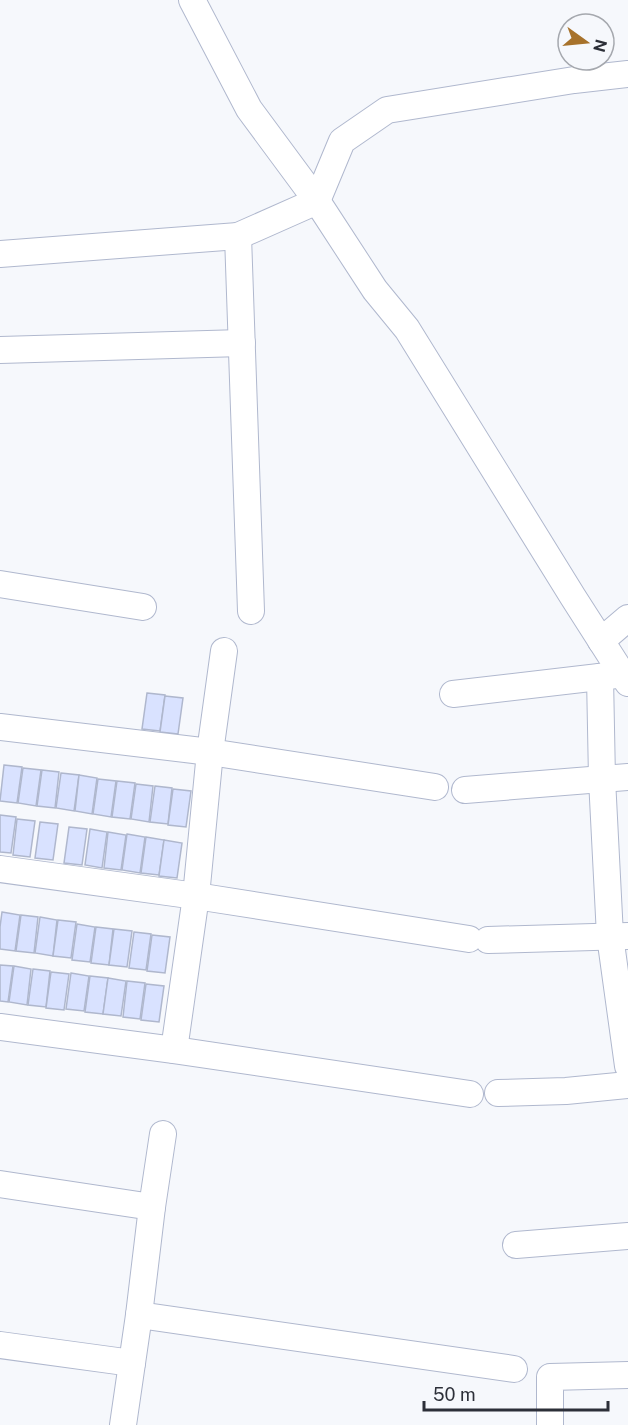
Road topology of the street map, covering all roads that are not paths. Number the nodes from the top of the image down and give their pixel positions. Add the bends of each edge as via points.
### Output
1 (192, 0) edge
2 (628, 74) edge
3 (317, 201) junction
4 (238, 236) junction
5 (0, 254) edge
6 (242, 344) junction
7 (0, 350) edge
8 (0, 584) edge
9 (143, 607) dead end
10 (251, 611) dead end
11 (628, 618) edge
12 (601, 641) junction
13 (224, 651) dead end
14 (617, 678) edge
15 (453, 694) dead end
16 (0, 727) edge
17 (210, 752) junction
18 (628, 777) edge
19 (602, 779) junction
20 (435, 787) dead end
21 (465, 790) dead end
22 (0, 869) edge
23 (196, 896) junction
24 (619, 936) edge
25 (0, 1027) edge
26 (174, 1050) junction
27 (628, 1066) edge
28 (628, 1085) edge
29 (498, 1093) dead end
30 (470, 1094) dead end
31 (163, 1134) dead end
32 (0, 1184) edge
33 (152, 1207) junction
34 (628, 1236) edge
35 (516, 1245) dead end
36 (139, 1315) junction
37 (0, 1345) edge
38 (132, 1363) junction
39 (514, 1370) dead end
40 (628, 1375) edge
41 (123, 1425) edge
42 (550, 1425) edge

1 - 3 street via 249,109
2 - 3 street via 387,110 342,141
3 - 4 street
3 - 12 street via 375,290 407,329
4 - 5 street
4 - 6 street
6 - 7 street
6 - 10 street
8 - 9 street
11 - 12 street
12 - 14 street
13 - 17 street
14 - 15 street
14 - 19 street
16 - 17 street
17 - 20 street
17 - 23 street
18 - 19 street
19 - 21 street
19 - 24 street
22 - 23 street
23 - 24 street via 478,940
23 - 26 street
24 - 27 street
25 - 26 street
26 - 30 street
28 - 29 street
31 - 33 street
32 - 33 street
33 - 36 street
34 - 35 street
36 - 38 street
36 - 39 street
37 - 38 street
38 - 41 street
40 - 42 street via 550,1377

